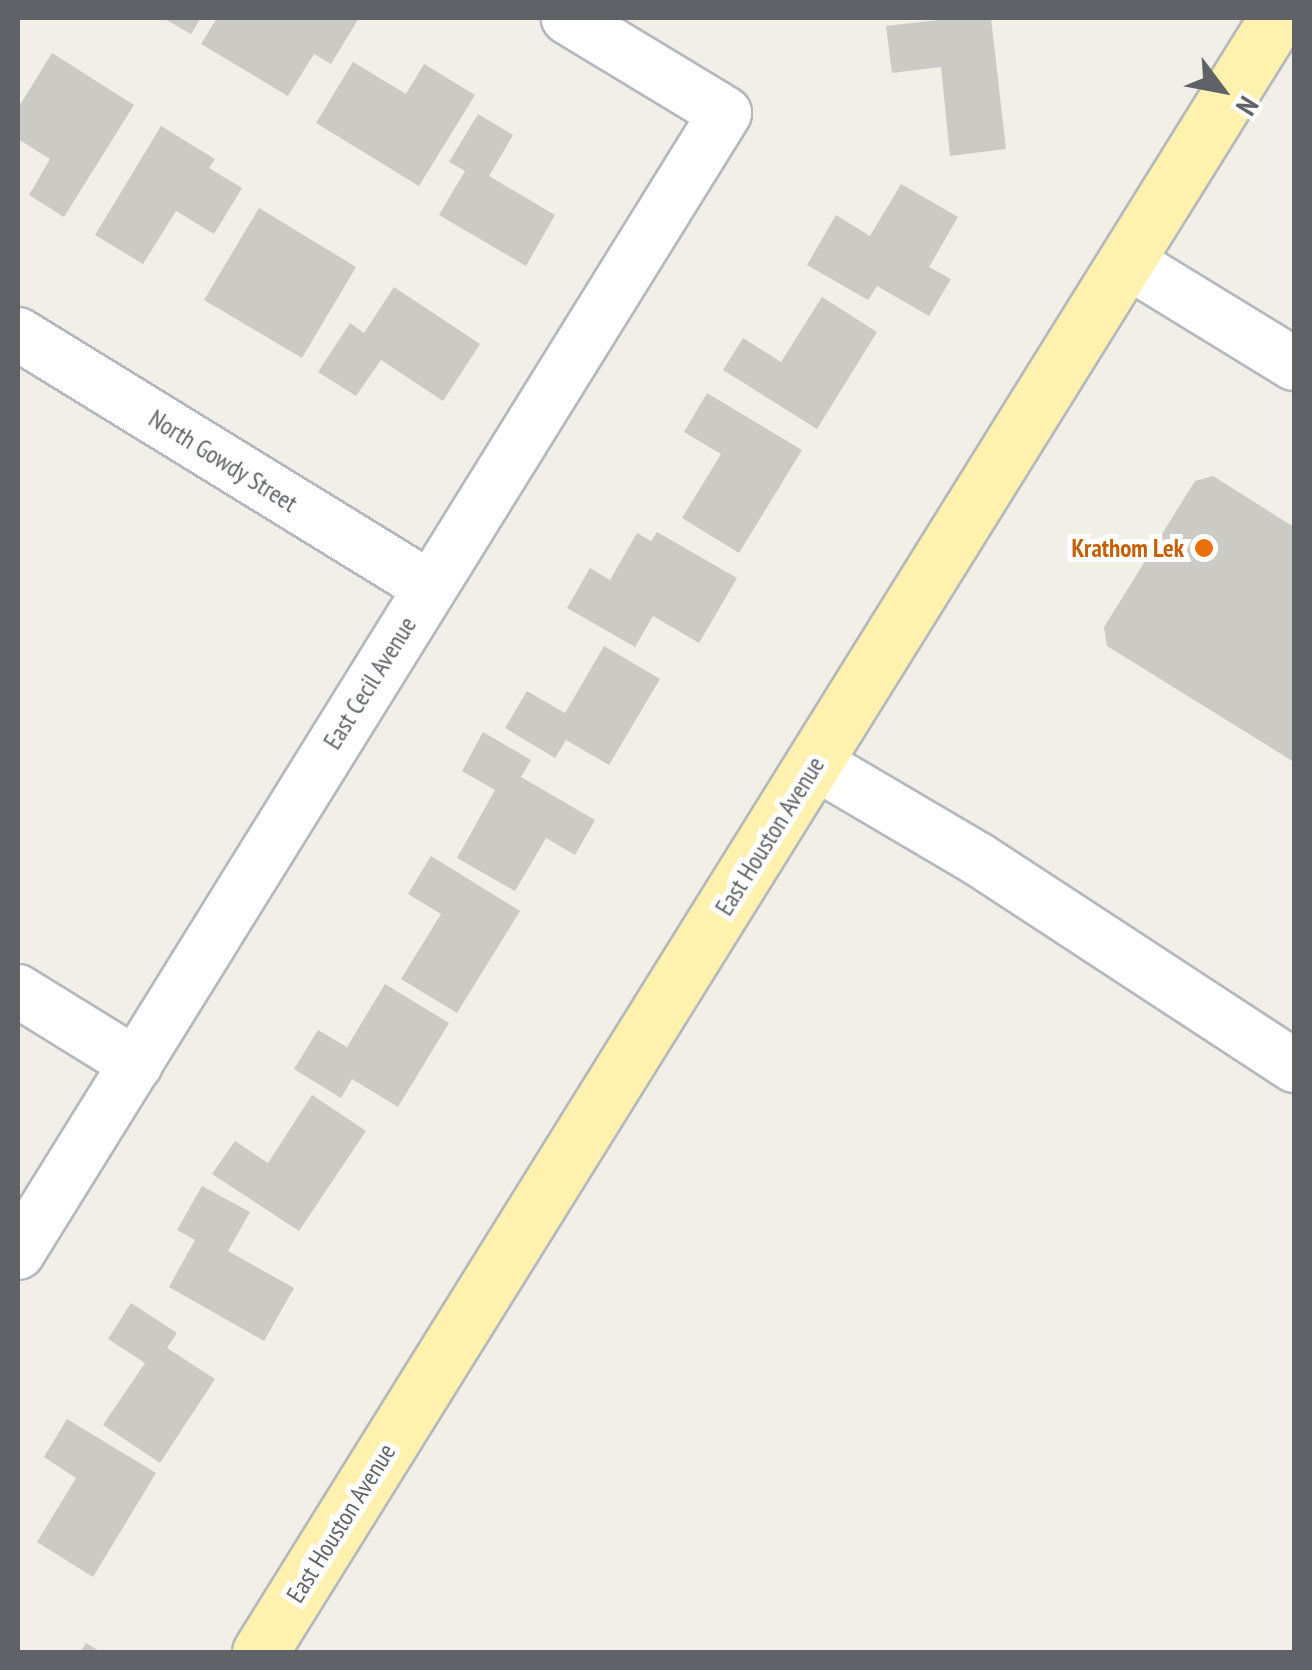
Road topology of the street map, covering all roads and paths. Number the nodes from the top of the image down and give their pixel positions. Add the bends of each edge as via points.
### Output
1 (568, 18) edge
2 (1277, 18) edge
3 (1126, 261) junction
4 (18, 334) edge
5 (1294, 364) edge
6 (429, 588) junction
7 (815, 763) junction
8 (18, 992) edge
9 (136, 1064) junction
10 (1294, 1066) edge
11 (18, 1253) edge
12 (260, 1652) edge

1 - 6 street, East Cecil Avenue via 725,114
2 - 3 main road, East Houston Avenue
3 - 5 street
3 - 7 main road, East Houston Avenue
4 - 6 street, North Gowdy Street
6 - 9 street, East Cecil Avenue
7 - 10 street via 978,859
7 - 12 main road, East Houston Avenue
8 - 9 street
9 - 11 street, East Cecil Avenue

